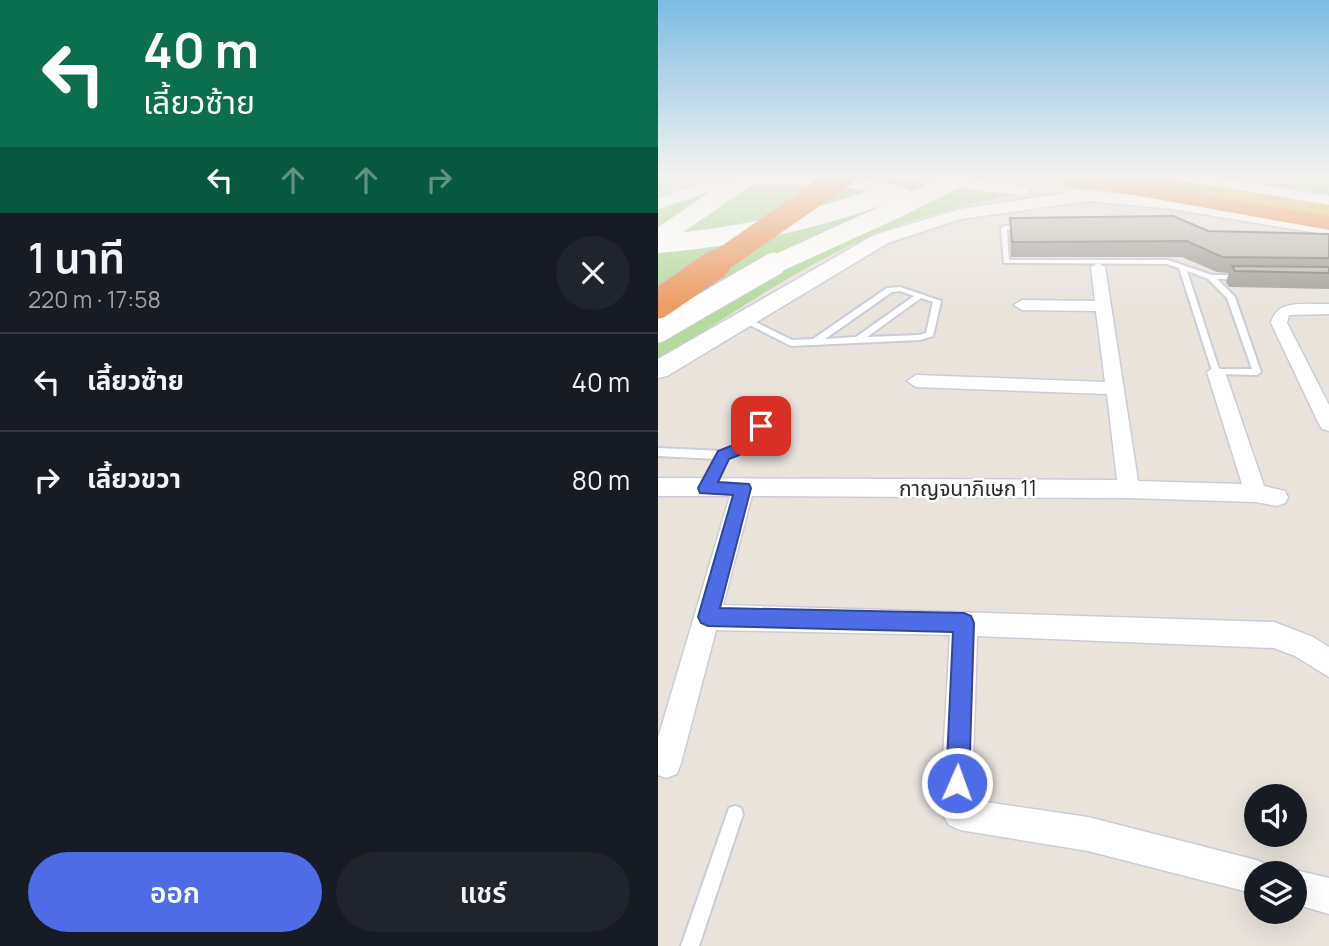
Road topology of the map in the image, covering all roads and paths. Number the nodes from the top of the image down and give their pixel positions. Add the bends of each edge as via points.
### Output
1 (679, 219) edge
2 (688, 219) edge
3 (745, 219) edge
4 (781, 219) edge
5 (808, 219) edge
6 (876, 219) edge
7 (907, 219) edge
8 (936, 219) edge
9 (1265, 219) edge
10 (1307, 219) edge
11 (1329, 223) edge
12 (1031, 227) edge
13 (1329, 230) edge
14 (658, 237) edge
15 (881, 239) junction
16 (658, 244) edge
17 (679, 262) dead end
18 (1182, 266) junction
19 (1098, 267) dead end
20 (1211, 276) junction
21 (1250, 277) edge
22 (920, 295) junction
23 (658, 303) edge
24 (1022, 305) dead end
25 (1105, 306) junction
26 (1329, 309) edge
27 (743, 319) junction
28 (658, 331) edge
29 (859, 338) junction
30 (816, 341) junction
31 (658, 369) edge
32 (1216, 372) junction
33 (916, 381) dead end
34 (1308, 385) junction
35 (1329, 385) edge
36 (1116, 388) junction
37 (1329, 424) edge
38 (761, 426) dead end
39 (658, 452) edge
40 (724, 455) junction
41 (658, 487) edge
42 (706, 488) junction
43 (743, 488) junction
44 (1129, 489) junction
45 (708, 617) junction
46 (964, 623) junction
47 (1329, 663) edge
48 (666, 763) dead end
49 (735, 814) dead end
50 (1244, 874) edge
51 (1307, 890) edge
52 (1329, 896) edge
53 (690, 946) edge

1 - 14 main road, bridge
2 - 14 main road, bridge
3 - 17 highway, bridge
4 - 23 highway, bridge
5 - 16 main road, bridge
6 - 28 main road, bridge via 770,267
7 - 15 main road
8 - 15 main road
9 - 13 main road
10 - 11 highway
12 - 18 lane via 1004,228 1006,262 1168,262
15 - 27 main road
18 - 20 lane
18 - 32 lane
19 - 25 street
20 - 21 lane
20 - 32 lane via 1231,297 1257,372
22 - 29 lane
22 - 29 lane via 937,301 930,334
22 - 30 lane via 890,290
24 - 25 street
25 - 36 street
26 - 34 street via 1286,310 1279,317
27 - 30 lane via 791,344
27 - 31 main road
29 - 30 lane
32 - 44 street, กาญจนาภิเษก 11 via 1267,495
33 - 36 street
34 - 35 street
34 - 37 street
36 - 44 street
38 - 40 lane via 747,446
39 - 40 lane
40 - 42 lane
41 - 42 street, กาญจนาภิเษก 11
42 - 43 street, กาญจนาภิเษก 11
43 - 44 street, กาญจนาภิเษก 11
43 - 45 street
45 - 46 street
45 - 48 street
46 - 47 street via 1274,635 1304,646
46 - 50 street via 960,814 1088,834
49 - 53 lane
51 - 52 street

